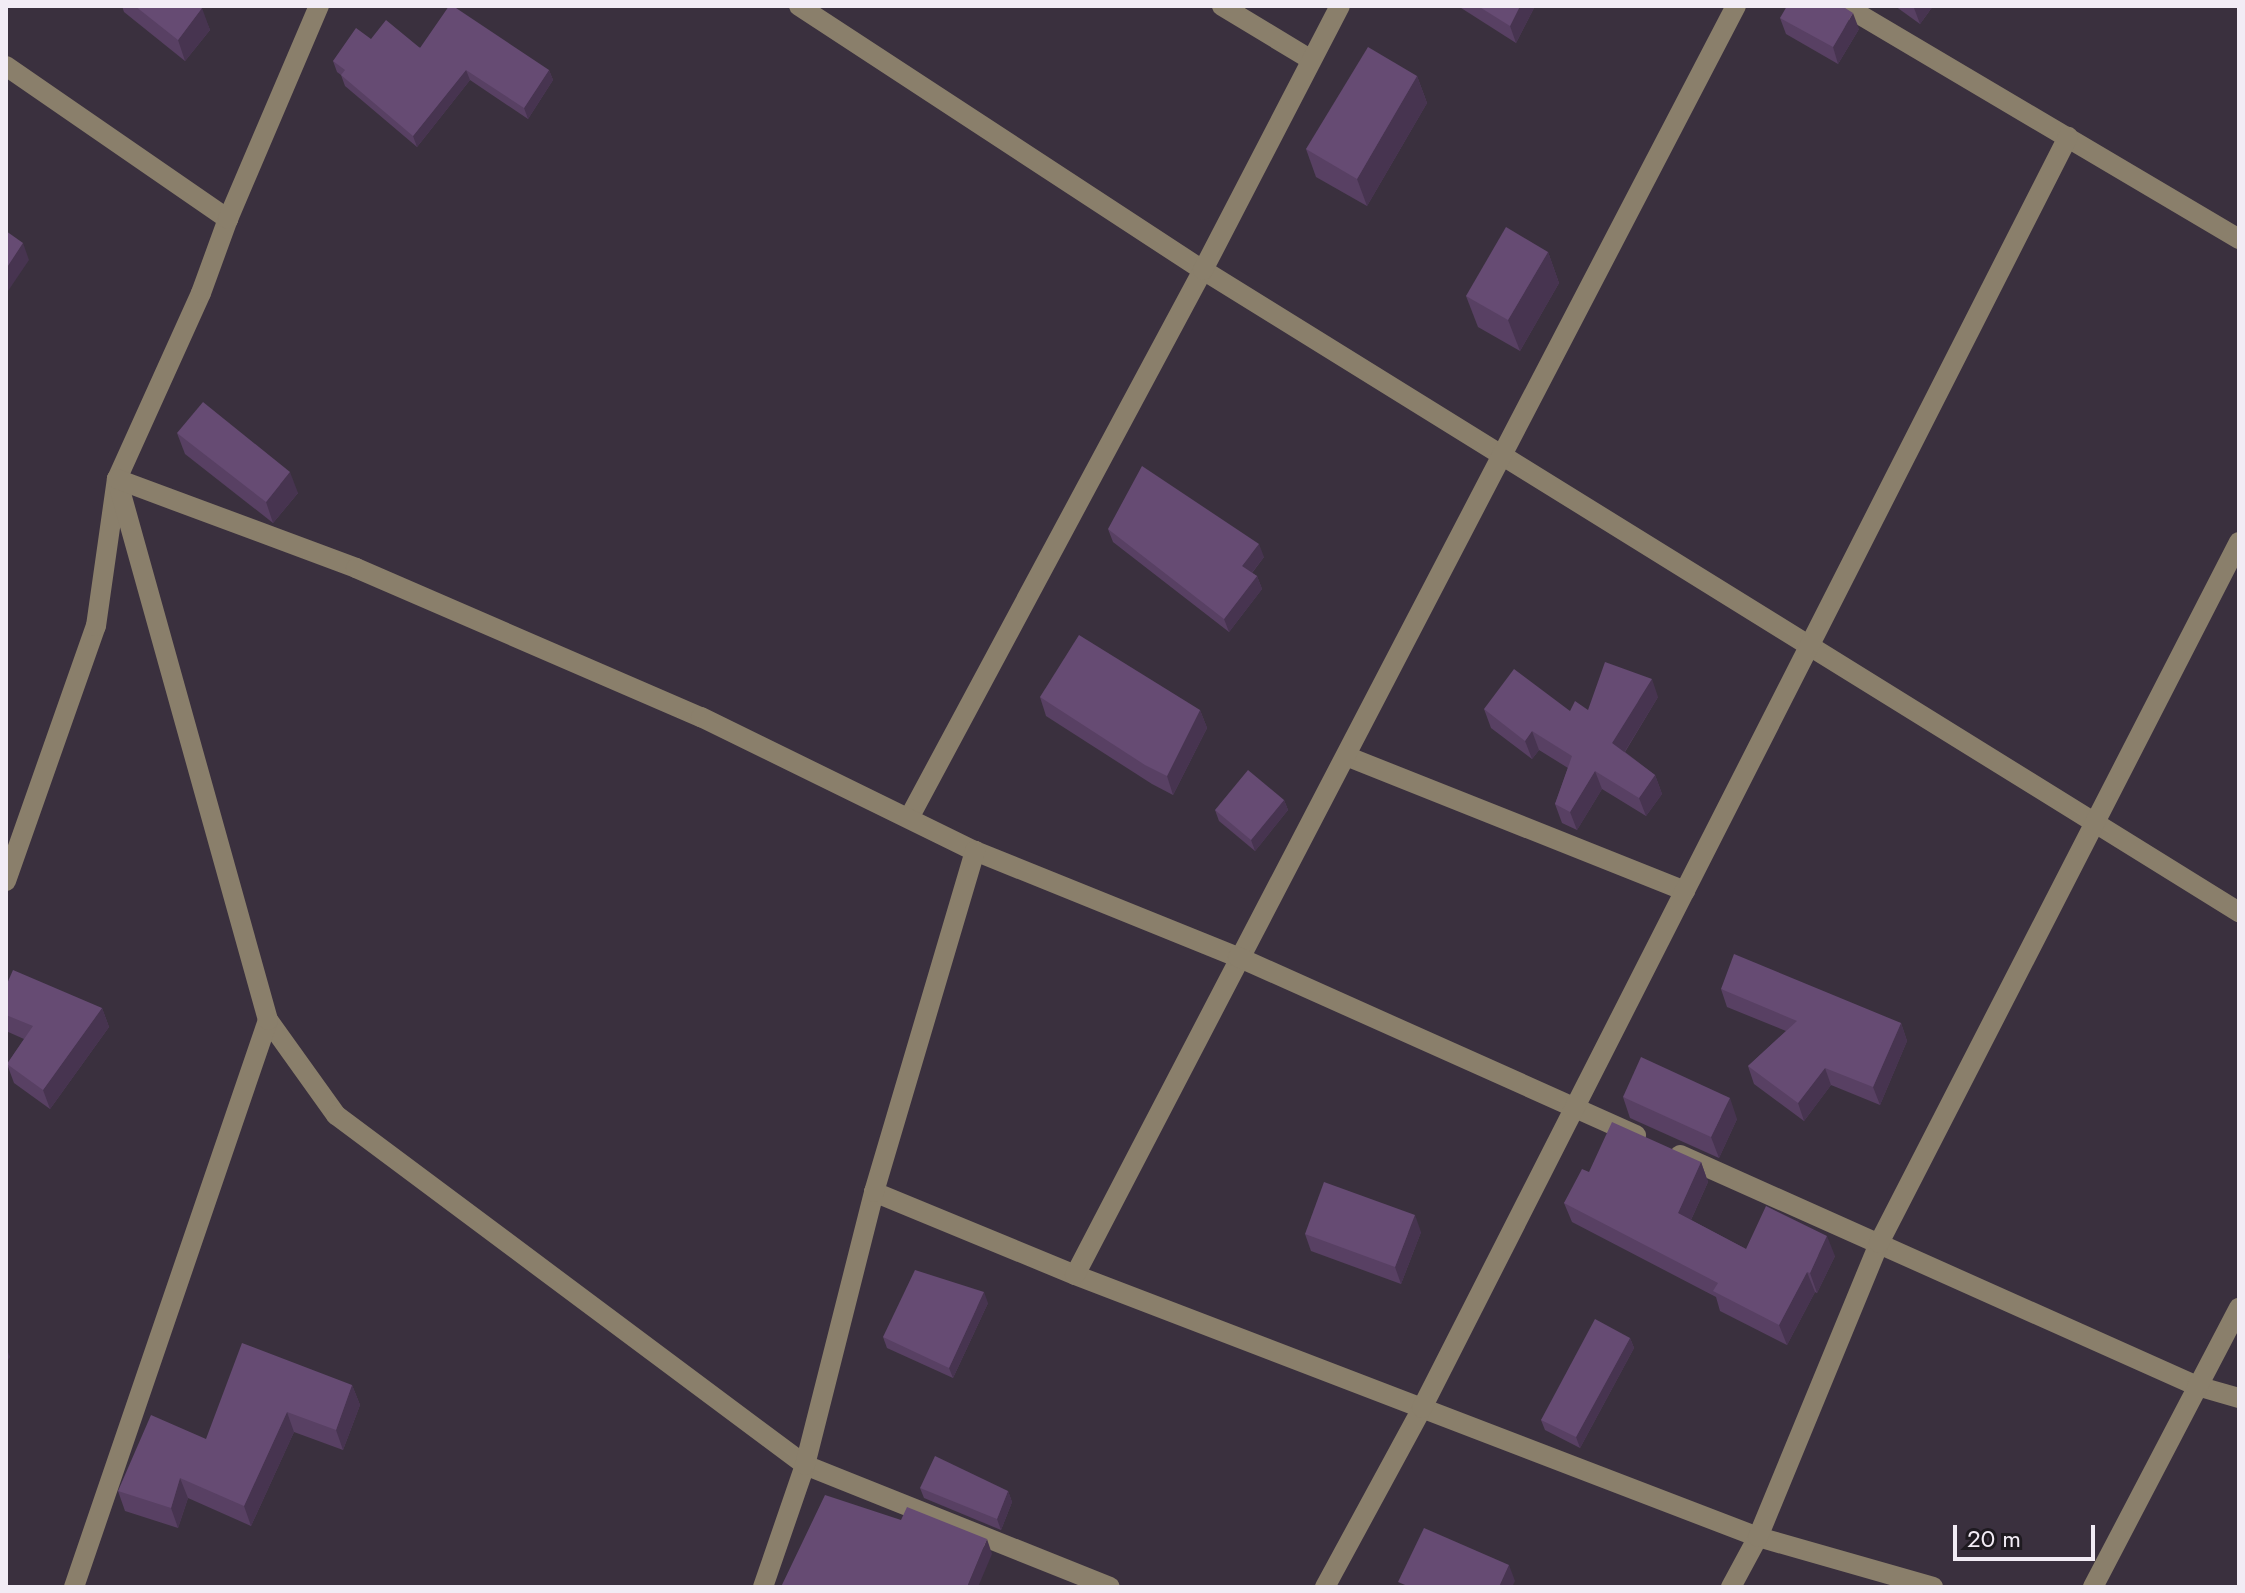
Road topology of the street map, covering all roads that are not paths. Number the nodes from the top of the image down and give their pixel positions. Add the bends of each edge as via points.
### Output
1 (319, 6) edge
2 (799, 6) edge
3 (1222, 6) edge
4 (1340, 6) edge
5 (1736, 6) edge
6 (1845, 6) edge
7 (1310, 59) junction
8 (6, 66) edge
9 (2068, 137) junction
10 (228, 219) junction
11 (2239, 239) edge
12 (1203, 270) junction
13 (1502, 455) junction
14 (117, 479) junction
15 (2239, 542) edge
16 (1809, 646) junction
17 (1346, 756) junction
18 (909, 818) junction
19 (2094, 822) junction
20 (975, 851) junction
21 (6, 881) edge
22 (1685, 891) junction
23 (2239, 912) edge
24 (1238, 957) junction
25 (268, 1020) junction
26 (1574, 1108) junction
27 (874, 1192) junction
28 (1879, 1243) junction
29 (1075, 1275) junction
30 (2239, 1308) edge
31 (2197, 1386) junction
32 (2239, 1398) edge
33 (1422, 1408) junction
34 (805, 1465) junction
35 (1758, 1537) junction
36 (74, 1587) edge
37 (763, 1587) edge
38 (1110, 1587) edge
39 (1325, 1587) edge
40 (1731, 1587) edge
41 (1933, 1587) edge
42 (2093, 1587) edge

1 - 10 street
2 - 12 street
3 - 7 street
4 - 7 street
5 - 13 street
6 - 9 street
7 - 12 street
8 - 10 street
9 - 11 street
9 - 16 street
10 - 14 street via 201,293
12 - 13 street
12 - 18 street
13 - 16 street
13 - 17 street
14 - 18 street via 356,568 701,717
14 - 21 street via 96,626
14 - 25 street
15 - 19 street
16 - 19 street
16 - 22 street
17 - 22 street
17 - 24 street
18 - 20 street
19 - 23 street
19 - 28 street
20 - 24 street
20 - 27 street
22 - 26 street
24 - 26 street
24 - 29 street
25 - 34 street via 336,1115
25 - 36 street
26 - 28 street
26 - 33 street
27 - 29 street
27 - 34 street
28 - 31 street
28 - 35 street
29 - 33 street
30 - 31 street
31 - 32 street
31 - 42 street
33 - 35 street
33 - 39 street
34 - 37 street
34 - 38 street
35 - 40 street
35 - 41 street

